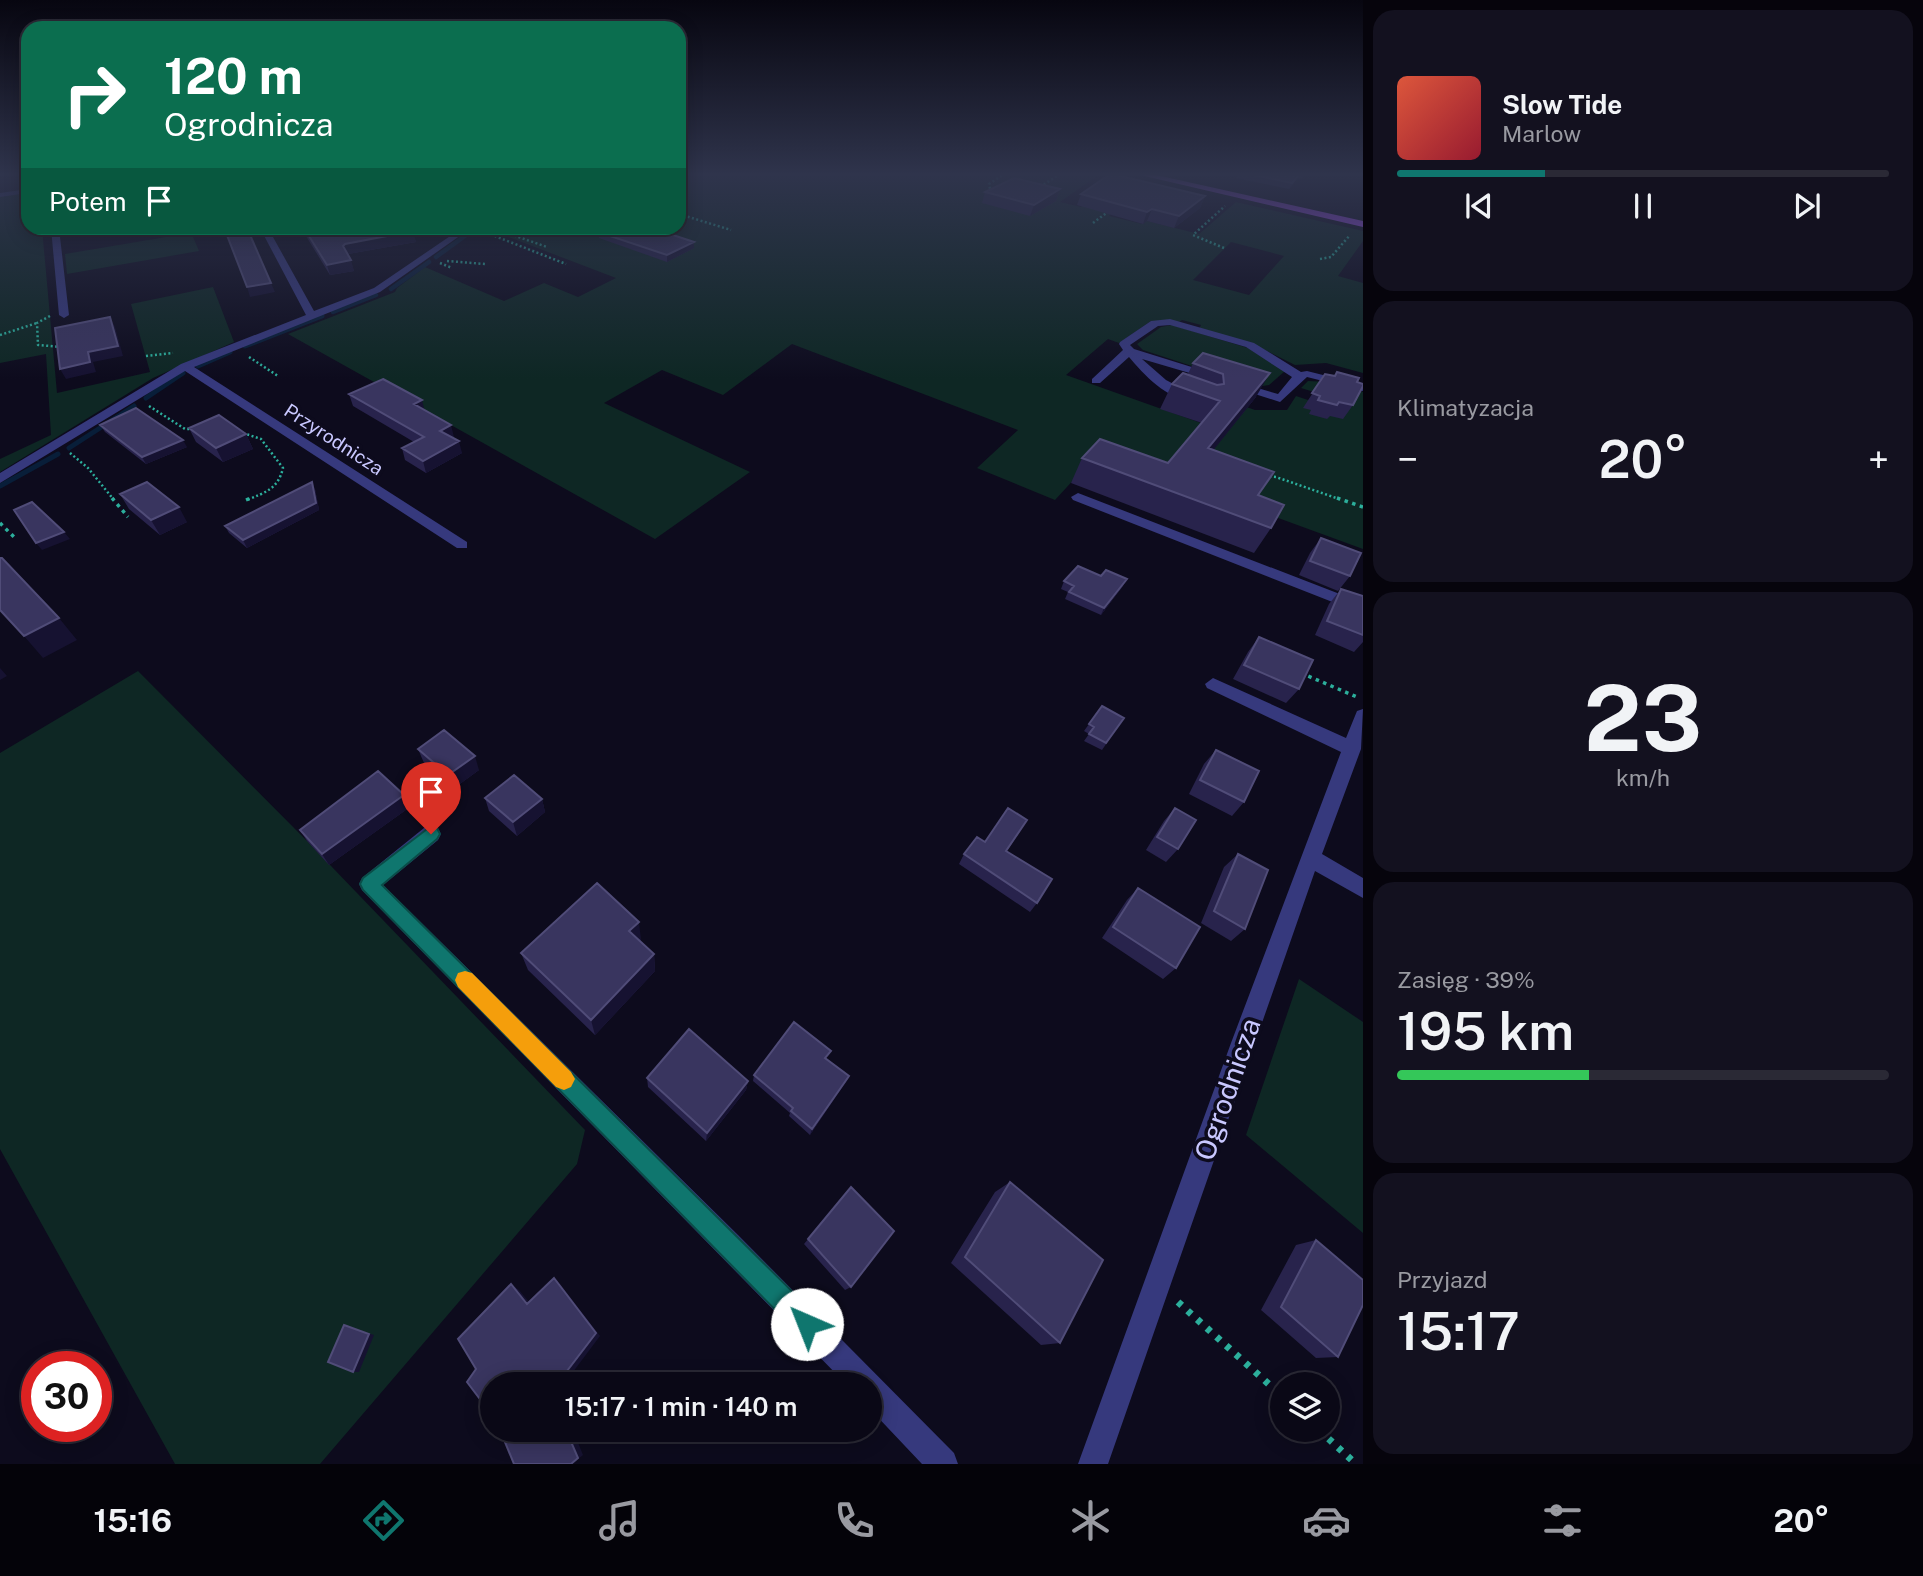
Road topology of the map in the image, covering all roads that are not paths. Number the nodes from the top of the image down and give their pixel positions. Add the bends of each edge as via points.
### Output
1 (57, 242) edge
2 (272, 242) edge
3 (450, 242) edge
4 (64, 312) road end
5 (312, 317) junction
6 (1129, 351) junction
7 (186, 366) junction
8 (1316, 375) junction
9 (1299, 376) junction
10 (1363, 376) edge
11 (1217, 379) edge
12 (1096, 381) dead end
13 (1230, 383) edge
14 (1363, 388) edge
15 (1205, 403) edge
16 (0, 479) edge
17 (1078, 498) dead end
18 (462, 545) dead end
19 (1363, 609) edge
20 (1213, 684) dead end
21 (1363, 716) edge
22 (1352, 749) junction
23 (431, 834) dead end
24 (1312, 859) junction
25 (1363, 889) edge
26 (854, 1372) edge
27 (882, 1400) edge
28 (943, 1464) edge
29 (1093, 1464) edge

1 - 4 street
2 - 5 street
3 - 5 street via 377,290
5 - 7 street
6 - 9 street via 1124,344 1155,323 1170,322 1250,345
6 - 11 street
6 - 12 street
6 - 15 street via 1146,372 1177,393
7 - 16 street
7 - 18 street, Przyrodnicza
8 - 9 street
8 - 10 street via 1309,368 1327,366
8 - 14 street
9 - 13 street via 1280,398
17 - 19 street
20 - 22 street
21 - 22 street, Ogrodnicza
22 - 24 street, Ogrodnicza
23 - 26 street via 369,884
24 - 25 street
24 - 29 street, Ogrodnicza
27 - 28 street

